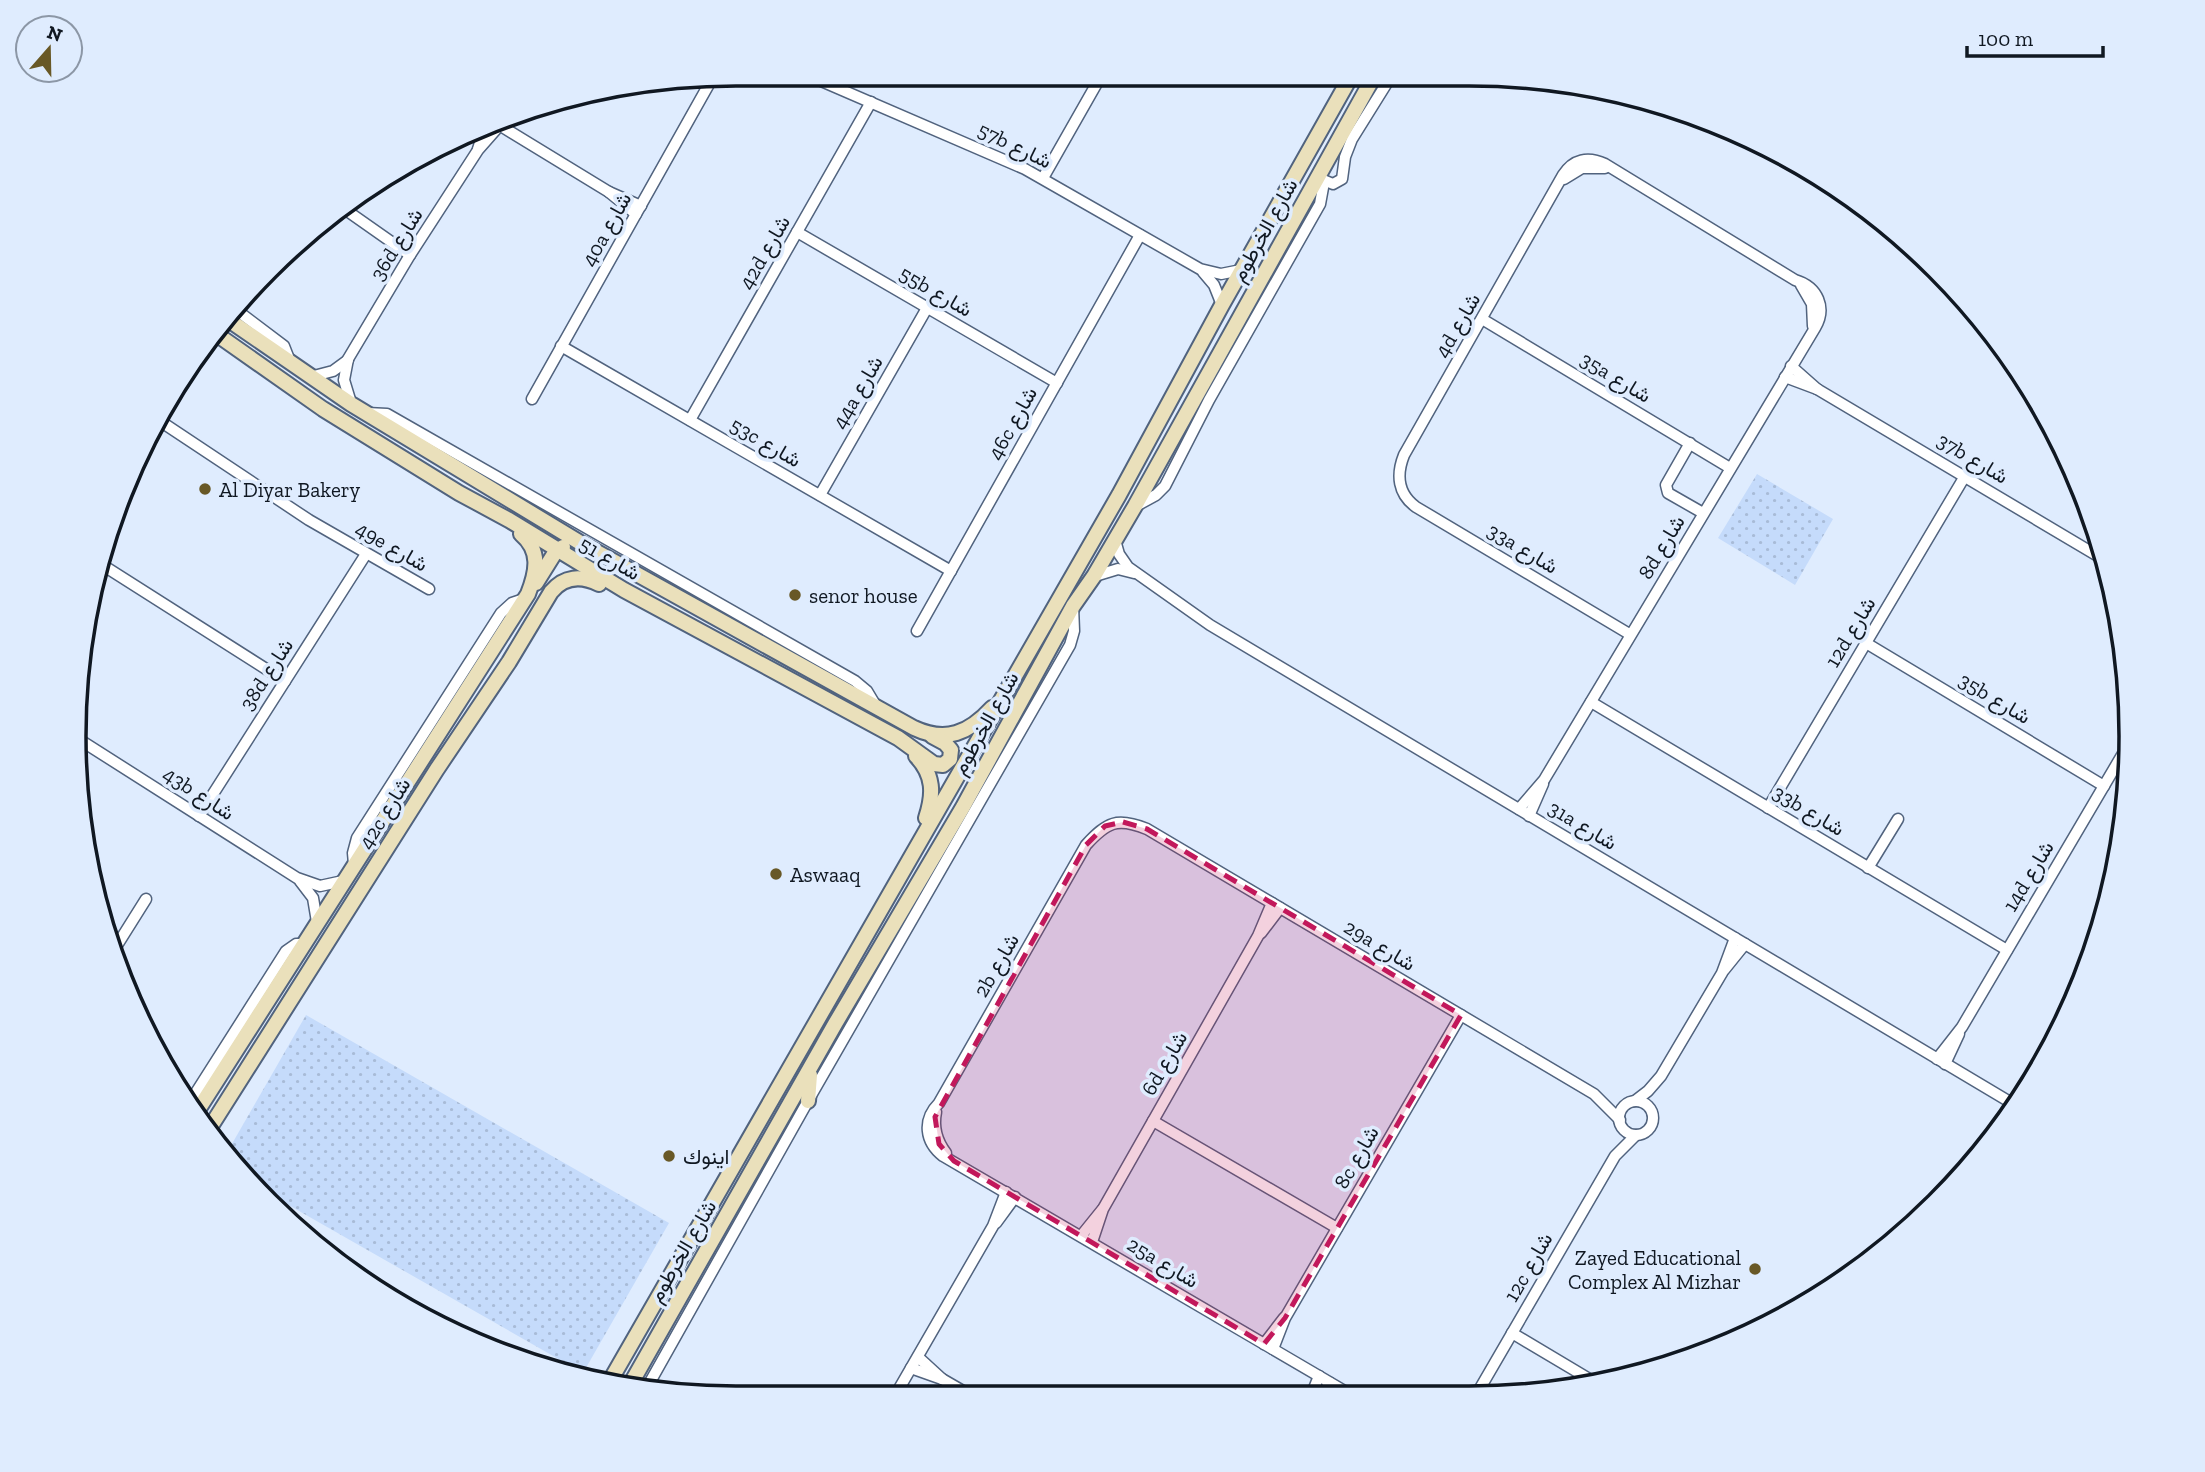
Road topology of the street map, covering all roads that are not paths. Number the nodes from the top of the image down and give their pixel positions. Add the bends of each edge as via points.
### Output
1 (833, 86) edge
2 (1095, 86) edge
3 (1345, 86) edge
4 (1369, 86) edge
5 (1385, 86) edge
6 (708, 87) edge
7 (871, 102) junction
8 (505, 128) edge
9 (491, 134) edge
10 (482, 137) edge
11 (478, 150) junction
12 (1043, 178) junction
13 (1321, 179) junction
14 (1340, 181) junction
15 (1320, 204) junction
16 (638, 210) junction
17 (350, 213) edge
18 (797, 232) junction
19 (1140, 235) junction
20 (410, 254) junction
21 (1200, 269) junction
22 (1241, 270) junction
23 (1816, 302) joint
24 (1222, 305) junction
25 (927, 307) junction
26 (241, 314) edge
27 (1482, 319) junction
28 (234, 323) edge
29 (222, 338) edge
30 (561, 346) junction
31 (348, 359) junction
32 (292, 364) junction
33 (1791, 366) junction
34 (310, 377) junction
35 (1785, 377) junction
36 (1057, 383) junction
37 (1817, 389) junction
38 (532, 399) dead end
39 (351, 404) junction
40 (367, 413) junction
41 (690, 420) junction
42 (166, 425) edge
43 (1690, 443) junction
44 (1730, 468) junction
45 (1965, 476) junction
46 (1401, 490) joint
47 (820, 495) junction
48 (1135, 506) junction
49 (1703, 513) junction
50 (509, 520) junction
51 (1115, 540) junction
52 (556, 551) junction
53 (2093, 553) edge
54 (366, 554) junction
55 (1079, 564) junction
56 (108, 568) edge
57 (951, 571) junction
58 (1134, 573) junction
59 (1094, 576) junction
60 (429, 589) dead end
61 (624, 590) junction
62 (674, 594) junction
63 (526, 596) junction
64 (1073, 606) junction
65 (504, 629) junction
66 (917, 631) dead end
67 (1630, 635) junction
68 (1866, 643) junction
69 (509, 662) junction
70 (1038, 668) junction
71 (285, 681) junction
72 (1006, 695) junction
73 (1591, 702) junction
74 (877, 709) junction
75 (931, 735) junction
76 (898, 738) junction
77 (86, 744) edge
78 (2118, 761) edge
79 (1544, 780) junction
80 (2104, 786) junction
81 (1768, 808) junction
82 (1519, 810) junction
83 (199, 816) junction
84 (1529, 816) junction
85 (1898, 819) dead end
86 (1111, 820) joint
87 (918, 843) junction
88 (354, 864) junction
89 (1868, 867) junction
90 (297, 878) junction
91 (343, 881) junction
92 (146, 898) dead end
93 (1276, 905) junction
94 (317, 922) junction
95 (1735, 938) junction
96 (119, 942) edge
97 (303, 944) junction
98 (1745, 944) junction
99 (2007, 950) junction
100 (1721, 973) junction
101 (820, 1014) junction
102 (1461, 1015) junction
103 (835, 1024) junction
104 (1941, 1061) junction
105 (811, 1067) junction
106 (1661, 1076) junction
107 (1594, 1094) junction
108 (194, 1096) edge
109 (808, 1101) junction
110 (2007, 1101) edge
111 (1632, 1102) junction
112 (201, 1105) edge
113 (1651, 1110) junction
114 (1153, 1121) junction
115 (1620, 1122) junction
116 (213, 1123) edge
117 (931, 1129) joint
118 (1636, 1135) junction
119 (1615, 1156) junction
120 (1011, 1195) junction
121 (1103, 1209) junction
122 (1337, 1228) junction
123 (1081, 1236) junction
124 (1091, 1242) junction
125 (1512, 1333) junction
126 (1268, 1346) junction
127 (918, 1357) junction
128 (911, 1368) junction
129 (614, 1375) edge
130 (1319, 1376) junction
131 (1585, 1376) edge
132 (634, 1378) edge
133 (942, 1379) junction
134 (651, 1381) edge
135 (1330, 1383) junction
136 (901, 1386) edge
137 (954, 1386) edge
138 (1315, 1386) edge
139 (1328, 1386) edge
140 (1335, 1386) edge
141 (1482, 1386) edge

1 - 7 street, 57b شارع
2 - 12 street
3 - 22 street, شارع الخرطوم
4 - 13 street, شارع الخرطوم
5 - 14 street via 1352,139
6 - 16 street, 40a شارع
7 - 12 street, 57b شارع
7 - 18 street, 42d شارع
8 - 16 street
9 - 11 street, 36d شارع
10 - 11 street, 36d شارع
11 - 20 street, 36d شارع
12 - 19 street, 57b شارع
13 - 14 street via 1333,184
13 - 15 street
13 - 48 street, شارع الخرطوم
14 - 15 street
15 - 48 street via 1165,486
16 - 30 street, 40a شارع
17 - 20 street
18 - 25 street, 55b شارع
18 - 41 street, 42d شارع
19 - 21 street, 57b شارع
19 - 36 street, 46c شارع
20 - 31 street, 36d شارع
21 - 22 street, 57b شارع via 1221,274
21 - 24 street, 57b شارع via 1214,285
22 - 24 street, شارع الخرطوم
23 - 27 street, 4d شارع via 1810,287 1612,170 1581,164 1565,171
23 - 33 street, 8d شارع via 1811,333
24 - 55 street, شارع الخرطوم
25 - 36 street, 55b شارع
25 - 47 street, 44a شارع
26 - 32 street via 284,346
27 - 43 street, 35a شارع
27 - 46 street, 4d شارع via 1404,456
28 - 32 street, شارع 51
29 - 50 street, شارع 51 via 356,430
30 - 38 street, 40a شارع
30 - 41 street, 53c شارع
31 - 34 street via 333,371
31 - 39 street via 344,380
32 - 34 street, شارع 51
33 - 35 street, 8d شارع
33 - 37 street, 37b شارع
34 - 39 street, شارع 51
35 - 37 street, 37b شارع
35 - 44 street, 8d شارع
36 - 57 street, 46c شارع
37 - 45 street, 37b شارع
39 - 40 street, شارع 51
40 - 62 street, شارع 51
40 - 74 street via 387,414 855,681
41 - 47 street, 53c شارع
42 - 54 street, 49e شارع
43 - 44 street, 35a شارع
43 - 49 street via 1666,485 1668,493
44 - 49 street, 8d شارع
45 - 53 street, 37b شارع
45 - 68 street, 12d شارع
46 - 67 street, 33a شارع via 1416,507
47 - 57 street, 53c شارع
48 - 51 street, شارع الخرطوم
49 - 67 street, 8d شارع
50 - 52 street, شارع 51
50 - 63 street, 42c شارع via 534,551 536,568
51 - 58 street, 31a شارع via 1123,561
51 - 59 street, شارع الخرطوم
52 - 61 street, شارع 51
52 - 62 street via 573,547 652,592
52 - 63 street
54 - 60 street, 49e شارع
54 - 71 street, 38d شارع
55 - 70 street via 1085,576 1053,626
55 - 72 street, شارع الخرطوم
56 - 71 street
57 - 66 street, 46c شارع
58 - 59 street via 1109,570
58 - 82 street, 31a شارع via 1210,625
59 - 64 street, شارع الخرطوم
61 - 69 street, 42c شارع via 580,578 561,583
61 - 76 street, شارع 51
62 - 74 street, شارع 51
63 - 65 street, 42c شارع
63 - 88 street via 501,613 357,838
64 - 70 street, شارع الخرطوم
64 - 109 street via 1070,645
65 - 69 street via 514,630 517,636
65 - 88 street, 42c شارع
67 - 73 street, 8d شارع
68 - 80 street, 35b شارع
68 - 81 street, 12d شارع
69 - 116 street, 42c شارع
70 - 103 street, شارع الخرطوم via 963,807
71 - 83 street, 38d شارع
72 - 75 street via 969,728
72 - 87 street, شارع الخرطوم
73 - 79 street, 8d شارع
73 - 81 street, 33b شارع
74 - 75 street, شارع 51
75 - 76 street via 951,750 943,765 934,764
76 - 87 street, شارع 51 via 925,766 932,783 933,798
77 - 83 street, 43b شارع
78 - 80 street, 14d شارع
79 - 82 street, 8d شارع
79 - 84 street, 8d شارع
80 - 99 street, 14d شارع
81 - 89 street, 33b شارع
82 - 84 street, 31a شارع
83 - 90 street, 43b شارع
84 - 95 street, 31a شارع
85 - 89 street
86 - 93 street, 29a شارع via 1128,817 1138,821
86 - 117 street, 2b شارع via 1093,830 930,1115
87 - 101 street, شارع الخرطوم
88 - 91 street, 42c شارع
89 - 99 street, 33b شارع
90 - 91 street, 43b شارع via 320,886
90 - 94 street, 43b شارع via 313,898
91 - 94 street, 42c شارع
92 - 96 street
93 - 102 street, 29a شارع
93 - 114 street, 6d شارع via 1271,923 1258,936
94 - 97 street, 42c شارع
95 - 98 street, 31a شارع
95 - 100 street
97 - 108 street via 286,951
97 - 112 street, 42c شارع
98 - 100 street
98 - 104 street, 31a شارع
99 - 104 street, 14d شارع
100 - 106 street
101 - 103 street
101 - 129 street, شارع الخرطوم
102 - 107 street, 29a شارع
102 - 122 street, 8c شارع
103 - 105 street, شارع الخرطوم
104 - 110 street, 31a شارع
105 - 109 street
105 - 132 street, شارع الخرطوم
106 - 111 street
106 - 113 street
107 - 111 street, 29a شارع
107 - 115 street, 29a شارع
109 - 134 street
111 - 113 street via 1645,1103
111 - 115 street via 1621,1110
113 - 118 street via 1650,1128
114 - 121 street, 6d شارع
114 - 122 street
115 - 118 street
115 - 119 street, 12c شارع
117 - 120 street, 25a شارع via 929,1140 943,1157
118 - 119 street, 12c شارع
119 - 125 street, 12c شارع
120 - 123 street, 25a شارع
120 - 127 street
121 - 123 street, 6d شارع
121 - 124 street, 6d شارع
122 - 126 street, 8c شارع via 1285,1318 1273,1330
123 - 124 street, 25a شارع
124 - 126 street, 25a شارع
125 - 131 street
125 - 141 street, 12c شارع
126 - 130 street, 25a شارع
127 - 128 street
127 - 133 street
128 - 133 street
128 - 136 street
130 - 135 street, 25a شارع
130 - 138 street
133 - 137 street
135 - 139 street
135 - 140 street, 25a شارع

